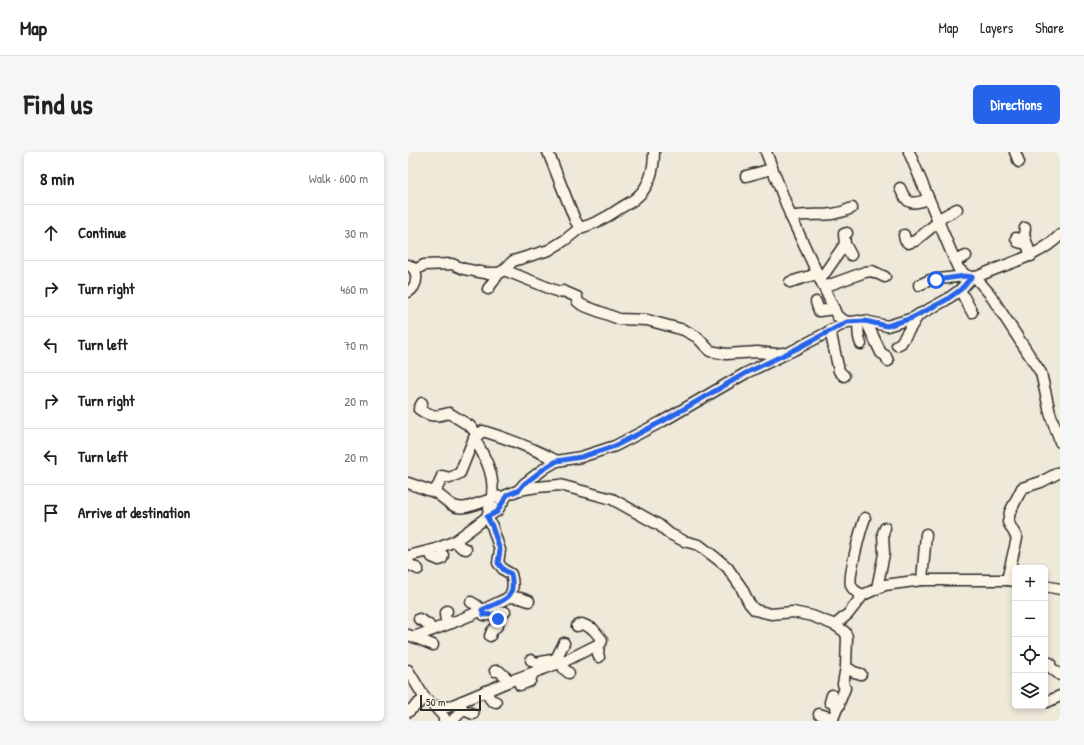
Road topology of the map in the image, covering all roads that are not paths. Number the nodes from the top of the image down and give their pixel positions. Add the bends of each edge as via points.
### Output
1 (548, 152) edge
2 (654, 152) edge
3 (766, 152) edge
4 (908, 152) edge
5 (772, 169) junction
6 (746, 176) dead end
7 (900, 188) dead end
8 (928, 199) junction
9 (852, 208) dead end
10 (957, 209) dead end
11 (791, 217) junction
12 (938, 221) junction
13 (580, 228) junction
14 (1025, 228) dead end
15 (847, 233) dead end
16 (904, 235) dead end
17 (1060, 235) edge
18 (1016, 238) dead end
19 (845, 244) junction
20 (1026, 244) junction
21 (851, 255) dead end
22 (966, 256) dead end
23 (1031, 256) junction
24 (955, 261) junction
25 (411, 267) edge
26 (502, 271) junction
27 (886, 277) dead end
28 (970, 277) junction
29 (820, 280) junction
30 (790, 282) dead end
31 (919, 285) dead end
32 (488, 289) dead end
33 (960, 290) junction
34 (408, 292) edge
35 (816, 302) dead end
36 (834, 309) junction
37 (972, 312) dead end
38 (919, 314) junction
39 (862, 321) junction
40 (847, 322) junction
41 (830, 330) junction
42 (861, 344) dead end
43 (896, 344) dead end
44 (796, 349) junction
45 (888, 361) dead end
46 (844, 376) dead end
47 (422, 403) dead end
48 (476, 436) junction
49 (1060, 442) edge
50 (557, 461) junction
51 (1060, 472) edge
52 (408, 483) edge
53 (519, 490) junction
54 (434, 492) junction
55 (507, 495) junction
56 (492, 497) junction
57 (487, 517) junction
58 (865, 518) dead end
59 (885, 528) dead end
60 (926, 534) dead end
61 (455, 541) junction
62 (466, 549) dead end
63 (429, 551) junction
64 (443, 555) dead end
65 (408, 556) edge
66 (408, 562) edge
67 (418, 569) dead end
68 (922, 580) junction
69 (1011, 580) edge
70 (1048, 587) edge
71 (877, 588) junction
72 (1060, 589) edge
73 (863, 595) junction
74 (509, 597) junction
75 (529, 601) dead end
76 (470, 602) dead end
77 (482, 610) junction
78 (447, 611) dead end
79 (505, 612) dead end
80 (495, 614) junction
81 (845, 616) junction
82 (419, 619) dead end
83 (452, 623) junction
84 (835, 625) junction
85 (578, 626) dead end
86 (432, 630) junction
87 (411, 636) edge
88 (490, 636) dead end
89 (847, 636) junction
90 (564, 643) dead end
91 (599, 644) junction
92 (433, 645) dead end
93 (599, 657) dead end
94 (531, 660) dead end
95 (559, 661) junction
96 (1050, 663) dead end
97 (846, 667) junction
98 (408, 670) edge
99 (509, 670) dead end
100 (495, 671) dead end
101 (569, 673) dead end
102 (861, 674) dead end
103 (1060, 675) edge
104 (515, 682) junction
105 (486, 691) junction
106 (832, 696) dead end
107 (1060, 696) edge
108 (425, 698) junction
109 (496, 702) dead end
110 (1048, 702) dead end
111 (434, 706) junction
112 (408, 712) edge
113 (462, 713) edge
114 (819, 714) dead end
115 (836, 716) edge
116 (444, 721) edge

1 - 13 street
2 - 13 street via 654,165 650,177 638,197 603,220
3 - 5 street
4 - 8 street
5 - 6 street
5 - 11 street
7 - 8 street via 904,198 909,202 918,203
8 - 12 street
9 - 11 street via 835,215
10 - 12 street
11 - 29 street
12 - 16 street via 908,243
12 - 24 street
13 - 26 street via 549,250 513,261
14 - 20 street
15 - 19 street via 844,234
17 - 23 street via 1052,244
18 - 20 street via 1018,242
19 - 21 street
19 - 29 street
20 - 23 street
22 - 24 street
23 - 28 street
24 - 28 street via 958,268
25 - 26 street via 452,264 485,273
25 - 34 street via 417,273 416,283
26 - 32 street
26 - 44 street via 559,292 563,291 577,297 582,306 619,319 647,320 684,330 697,337 710,351 726,354 776,354
27 - 29 street via 872,271
28 - 31 street via 930,280
28 - 33 street
28 - 49 street via 989,293 1041,373
29 - 30 street
29 - 36 street
33 - 37 street
33 - 38 street
35 - 36 street via 820,311
36 - 40 street via 837,316
38 - 39 street via 887,326
38 - 43 street via 901,343
39 - 40 street
39 - 42 street via 857,335
39 - 45 street
40 - 41 street
41 - 44 street
41 - 46 street via 839,371
44 - 50 street via 746,373 615,446 581,457
47 - 48 street via 420,409 424,412 437,417 449,413 470,426
48 - 50 street via 483,431 509,439
48 - 54 street via 460,473 450,478 442,476
48 - 56 street via 492,480
50 - 53 street
51 - 69 street via 1022,488 1010,512 1008,522 1018,538
52 - 54 street
53 - 55 street
53 - 84 street via 560,485 612,499 659,525 670,534 699,545 716,558 741,587 755,610 771,614 792,612
54 - 56 street via 452,505 463,508
55 - 56 street
55 - 57 street via 497,512
56 - 57 street
57 - 61 street
57 - 74 street via 500,550 498,563 511,574 513,582
58 - 73 street via 850,577 855,592
59 - 71 street via 884,554
60 - 68 street
61 - 62 street
61 - 63 street
63 - 64 street via 432,557 439,560
63 - 65 street
66 - 67 street
68 - 69 street
68 - 71 street
70 - 72 street
71 - 73 street
73 - 81 street
74 - 75 street
74 - 77 street
76 - 77 street
77 - 80 street via 484,615
77 - 83 street
78 - 83 street via 446,620
79 - 80 street
80 - 88 street via 498,625
81 - 84 street
81 - 89 street
82 - 86 street
83 - 86 street
84 - 89 street
85 - 91 street via 582,624 593,629 602,640
86 - 87 street
87 - 92 street
89 - 97 street
90 - 95 street via 558,653
91 - 93 street
91 - 95 street
94 - 95 street
95 - 101 street
95 - 104 street
96 - 103 street via 1050,667
97 - 102 street
97 - 115 street via 843,684 845,688
98 - 108 street
99 - 104 street via 513,671
100 - 104 street
104 - 105 street
105 - 109 street via 491,700
105 - 113 street
106 - 115 street via 830,702
107 - 110 street
108 - 111 street
108 - 112 street
111 - 113 street via 448,707
111 - 116 street via 444,717
114 - 115 street

